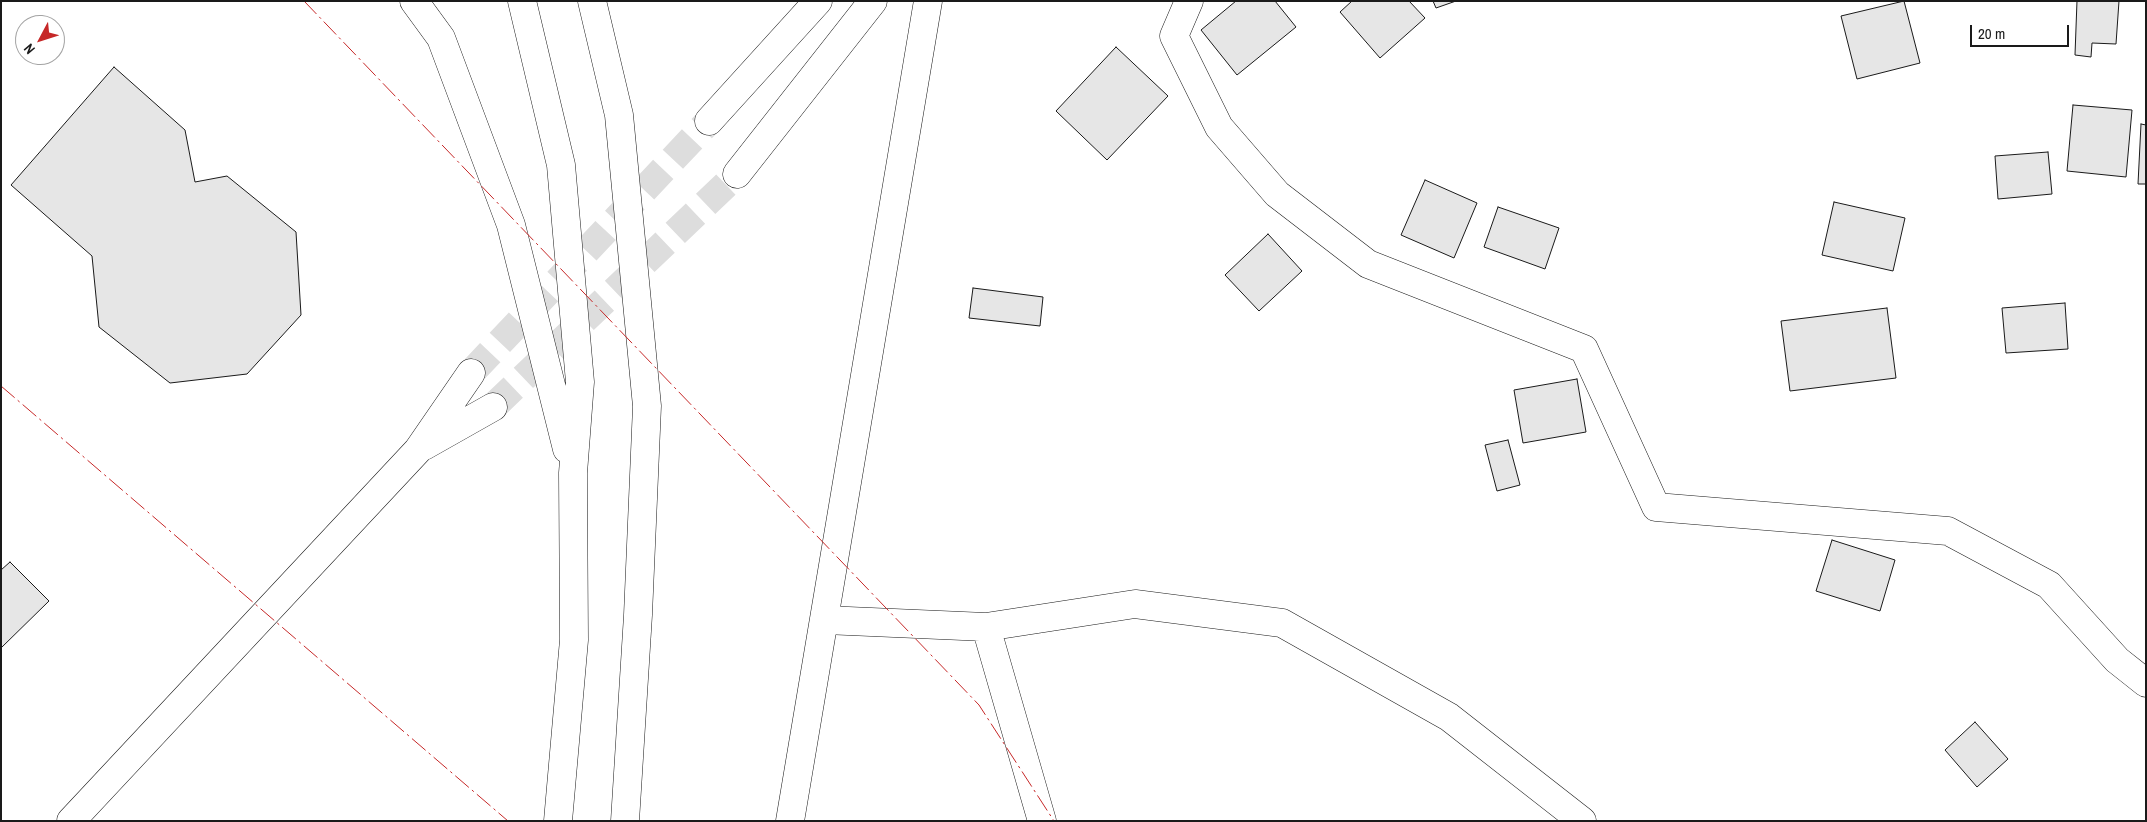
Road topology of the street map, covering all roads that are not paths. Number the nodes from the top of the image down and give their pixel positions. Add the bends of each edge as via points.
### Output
1 (414, 1) edge
2 (522, 1) edge
3 (592, 1) edge
4 (818, 1) edge
5 (873, 1) edge
6 (928, 1) edge
7 (1189, 1) edge
8 (709, 121) tunnel mouth
9 (737, 174) tunnel mouth
10 (471, 373) tunnel mouth
11 (493, 407) tunnel mouth
12 (418, 450) junction
13 (573, 473) junction
14 (825, 620) junction
15 (986, 627) junction
16 (2146, 683) edge
17 (71, 821) edge
18 (558, 821) edge
19 (625, 821) edge
20 (790, 821) edge
21 (1042, 821) edge
22 (1582, 821) edge

1 - 13 main road via 440,38 511,224
2 - 13 main road via 561,165 580,382
3 - 19 main road via 619,115 648,406
4 - 8 main road
5 - 9 main road
6 - 14 main road
7 - 16 main road via 1174,36 1219,127 1277,194 1368,264 1584,349 1656,507 1948,532 2048,585 2117,660
10 - 12 main road
11 - 12 main road
12 - 17 main road
13 - 18 main road via 574,640
14 - 15 main road
14 - 20 main road
15 - 21 main road
15 - 22 main road via 1135,604 1282,623 1449,717

